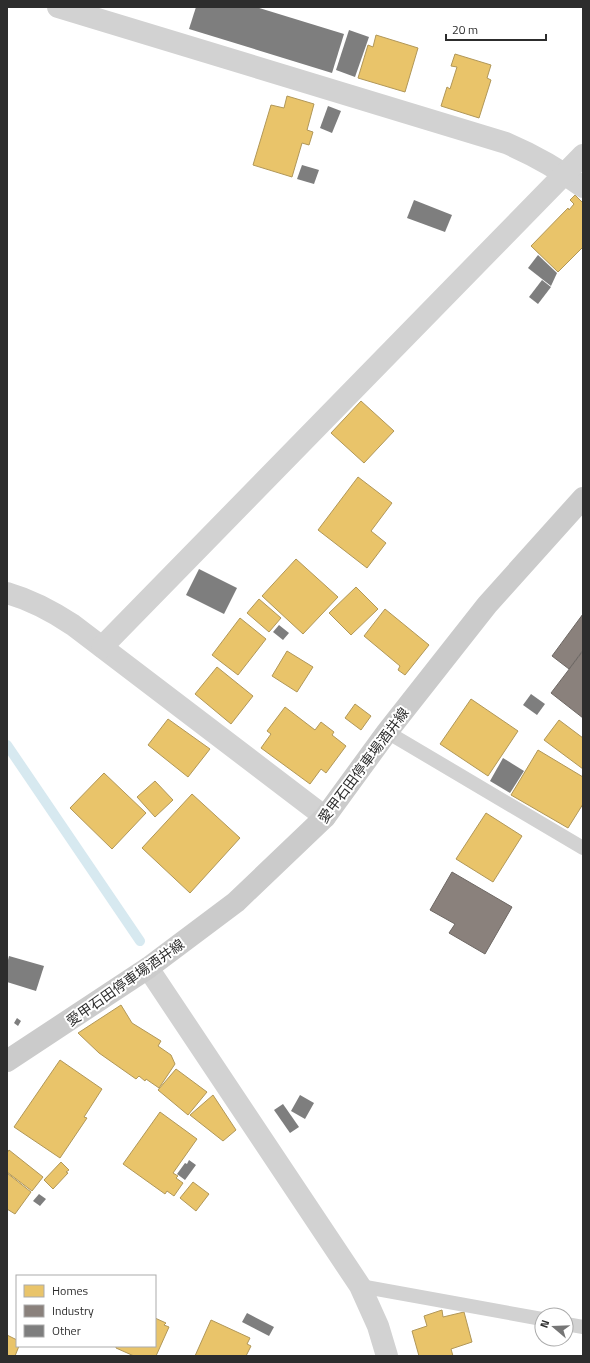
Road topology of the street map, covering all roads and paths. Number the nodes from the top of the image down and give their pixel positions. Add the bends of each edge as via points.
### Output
1 (58, 7) edge
2 (583, 155) edge
3 (564, 174) junction
4 (583, 187) edge
5 (583, 498) edge
6 (7, 593) edge
7 (102, 646) junction
8 (388, 732) junction
9 (325, 817) junction
10 (583, 848) edge
11 (148, 968) junction
12 (7, 1061) edge
13 (360, 1286) junction
14 (534, 1318) edge
15 (387, 1356) edge

1 - 3 street via 506,144 533,155
2 - 3 street
3 - 4 street
3 - 7 street
5 - 8 main road, 愛甲石田停車場酒井線 via 487,605
6 - 7 street via 49,609
7 - 9 street
8 - 9 main road, 愛甲石田停車場酒井線
8 - 10 lane
9 - 11 main road, 愛甲石田停車場酒井線 via 236,902
11 - 12 main road, 愛甲石田停車場酒井線
11 - 13 street
13 - 14 lane
13 - 15 street via 378,1326

